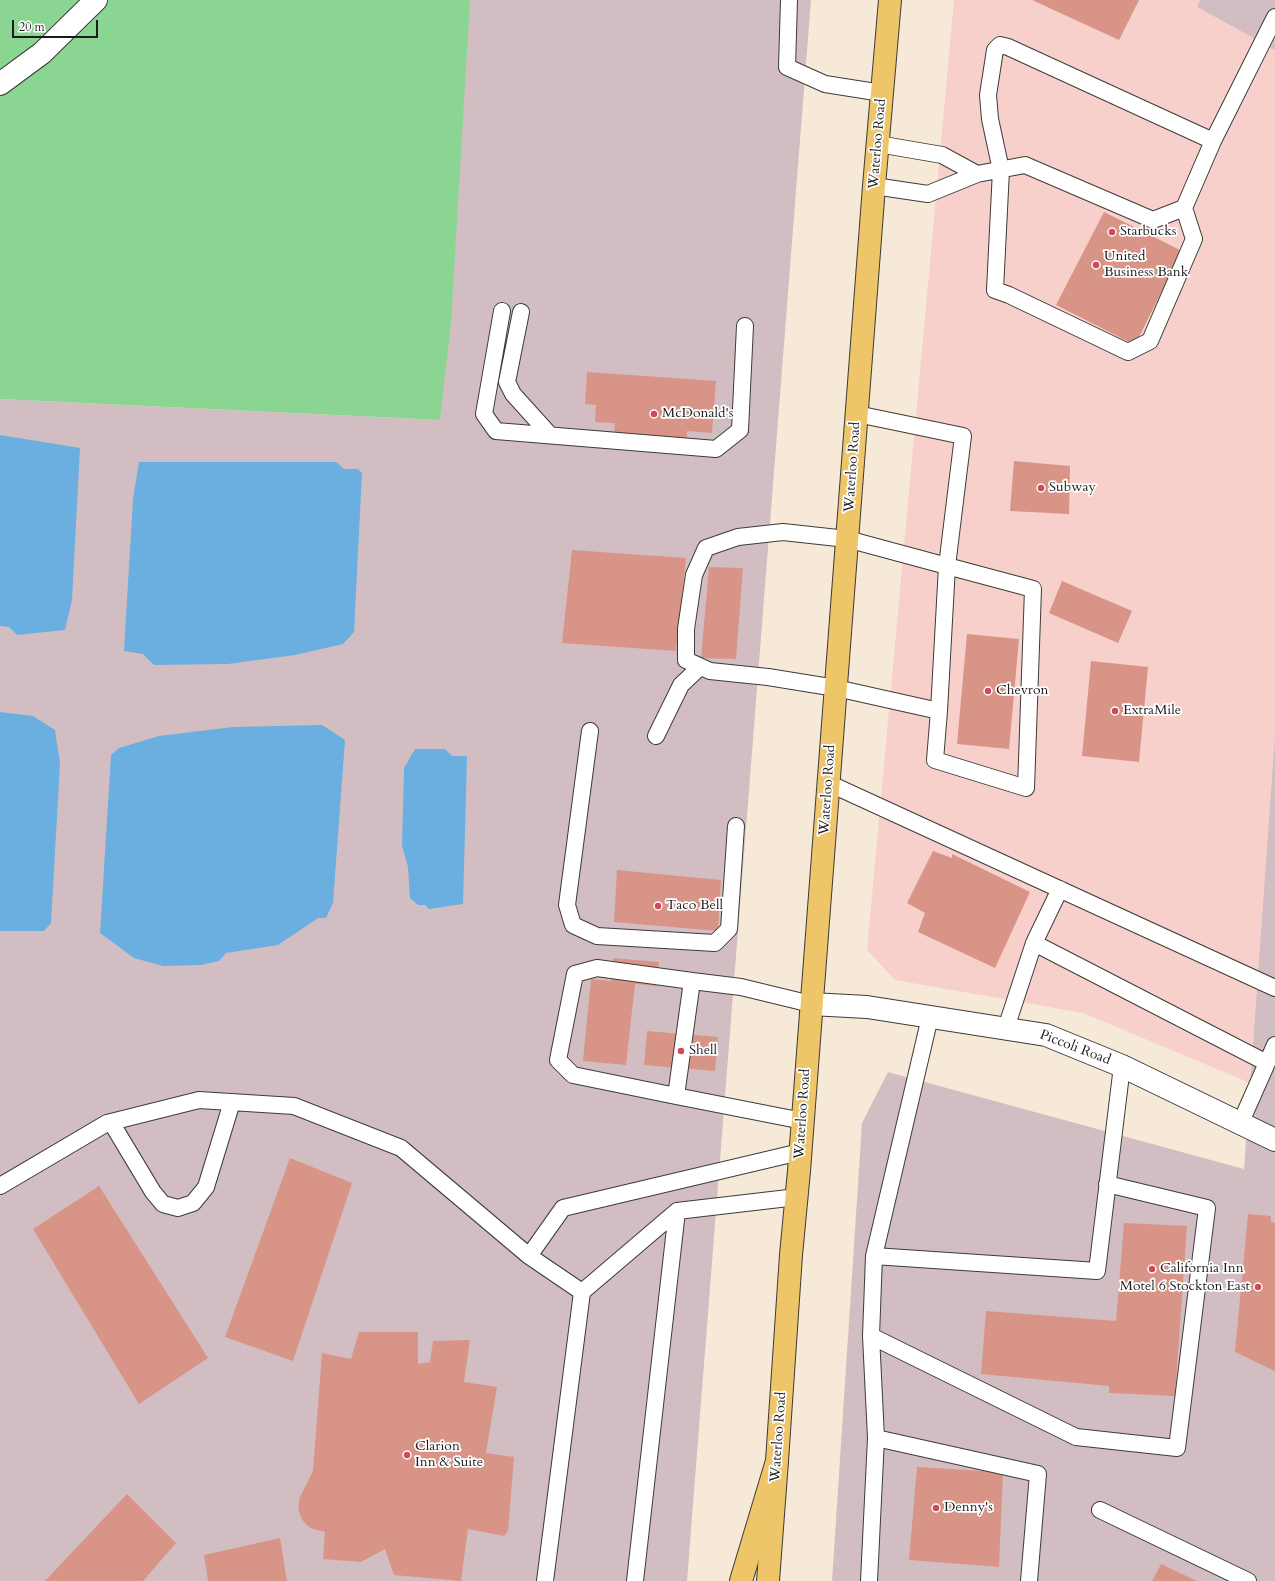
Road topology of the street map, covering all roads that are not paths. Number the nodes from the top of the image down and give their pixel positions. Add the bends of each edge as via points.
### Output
1 (96, 0) edge
2 (789, 0) edge
3 (890, 0) edge
4 (1275, 17) edge
5 (0, 84) edge
6 (882, 93) junction
7 (1213, 141) junction
8 (878, 144) junction
9 (1001, 170) junction
10 (977, 174) junction
11 (874, 186) junction
12 (1184, 208) junction
13 (502, 311) dead end
14 (521, 312) dead end
15 (746, 326) dead end
16 (857, 414) junction
17 (550, 435) junction
18 (847, 539) junction
19 (947, 566) junction
20 (700, 667) junction
21 (836, 688) junction
22 (939, 711) junction
23 (590, 731) dead end
24 (656, 736) dead end
25 (828, 783) junction
26 (736, 826) dead end
27 (1060, 889) junction
28 (1034, 943) junction
29 (692, 980) junction
30 (1275, 988) edge
31 (811, 1004) junction
32 (930, 1017) junction
33 (1006, 1028) junction
34 (1275, 1045) edge
35 (1267, 1063) junction
36 (1122, 1066) junction
37 (676, 1096) junction
38 (232, 1102) junction
39 (803, 1121) junction
40 (111, 1122) junction
41 (1240, 1124) junction
42 (1275, 1140) edge
43 (800, 1152) junction
44 (1107, 1184) junction
45 (0, 1186) edge
46 (797, 1197) junction
47 (677, 1211) junction
48 (529, 1256) junction
49 (874, 1256) junction
50 (582, 1292) junction
51 (871, 1336) junction
52 (876, 1438) junction
53 (778, 1461) junction
54 (1100, 1510) dead end
55 (545, 1581) edge
56 (635, 1581) edge
57 (741, 1581) edge
58 (768, 1581) edge
59 (869, 1581) edge
60 (1029, 1581) edge
61 (1248, 1581) edge

1 - 5 street via 42,53
2 - 6 lane via 787,67 825,84
3 - 6 main road, Waterloo Road
4 - 7 lane
6 - 8 main road, Waterloo Road
7 - 9 lane via 1000,44 996,50 988,95 990,119
7 - 12 lane
8 - 10 lane via 942,155
8 - 11 main road, Waterloo Road
9 - 10 lane
9 - 12 lane via 1025,165 1153,220
9 - 12 lane via 995,290 1128,352 1150,341 1194,240
10 - 11 lane via 928,194
11 - 16 main road, Waterloo Road
13 - 17 lane via 484,414 496,430
14 - 17 lane via 507,382 513,394
15 - 17 lane via 740,430 716,450
16 - 18 main road, Waterloo Road
16 - 19 lane via 963,436
18 - 19 lane
18 - 20 lane via 783,532 738,537 706,548 694,575 686,629 686,660
18 - 21 main road, Waterloo Road
19 - 22 lane
19 - 22 lane via 1033,589 1026,788 936,760
20 - 21 lane via 710,671
20 - 24 lane via 681,685
21 - 22 lane
21 - 25 main road, Waterloo Road
23 - 26 lane via 567,905 574,925 597,936 715,943 729,929
25 - 27 lane
25 - 31 main road, Waterloo Road
27 - 28 lane
27 - 30 lane
28 - 33 lane
28 - 35 lane
29 - 31 lane
29 - 37 lane
29 - 37 lane via 596,968 575,974 558,1060 573,1075
31 - 32 street, Piccoli Road via 867,1007
31 - 39 main road, Waterloo Road
32 - 33 street, Piccoli Road
32 - 49 lane
33 - 36 street, Piccoli Road via 1046,1035
34 - 35 lane
35 - 41 lane
36 - 41 street, Piccoli Road
36 - 44 lane
37 - 39 lane
38 - 40 lane via 199,1100
38 - 40 lane via 206,1188 193,1203 178,1208 163,1204 153,1192
38 - 48 lane via 294,1106 401,1148
39 - 43 main road, Waterloo Road
40 - 45 lane
41 - 42 street, Piccoli Road
43 - 46 main road, Waterloo Road
43 - 48 lane via 563,1208
44 - 49 lane via 1097,1271
44 - 51 lane via 1207,1208 1177,1448 1076,1437
46 - 47 lane
46 - 53 main road, Waterloo Road
47 - 50 lane
47 - 56 lane
48 - 50 lane
49 - 51 lane
50 - 55 lane
51 - 52 lane
52 - 59 lane
52 - 60 lane via 1038,1474
53 - 57 main road
53 - 58 main road, Waterloo Road
54 - 61 lane

